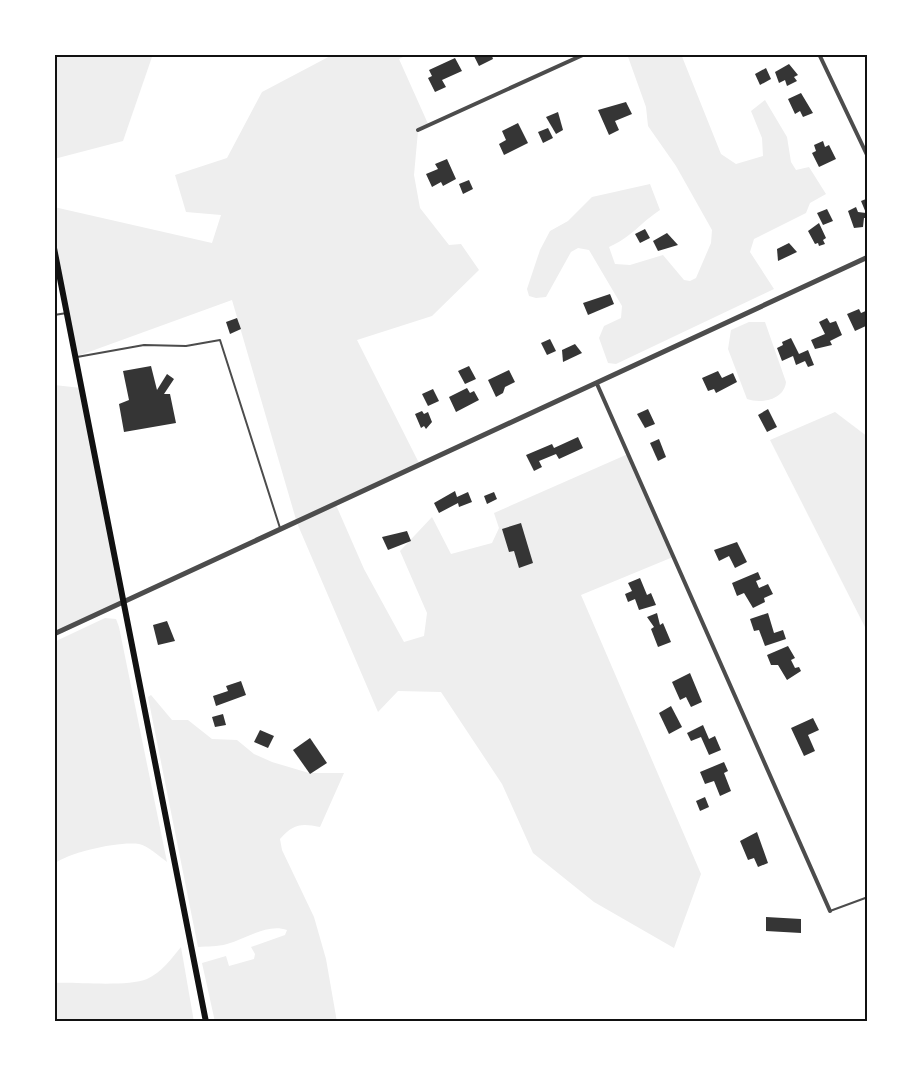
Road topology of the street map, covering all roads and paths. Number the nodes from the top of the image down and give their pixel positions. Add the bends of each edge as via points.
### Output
1 (585, 54) edge
2 (819, 54) edge
3 (418, 130) dead end
4 (868, 158) edge
5 (54, 248) edge
6 (868, 257) edge
7 (67, 313) junction
8 (54, 315) edge
9 (75, 357) junction
10 (597, 384) junction
11 (280, 531) junction
12 (123, 602) junction
13 (54, 634) edge
14 (868, 897) edge
15 (830, 911) joint
16 (206, 1022) edge

1 - 3 street
2 - 4 street
5 - 7 main road
6 - 10 street
7 - 8 lane
7 - 9 main road
9 - 11 lane via 144,345 186,346 220,340
9 - 12 main road
10 - 11 street
10 - 15 street
11 - 12 street
12 - 13 street
12 - 16 main road
14 - 15 lane

